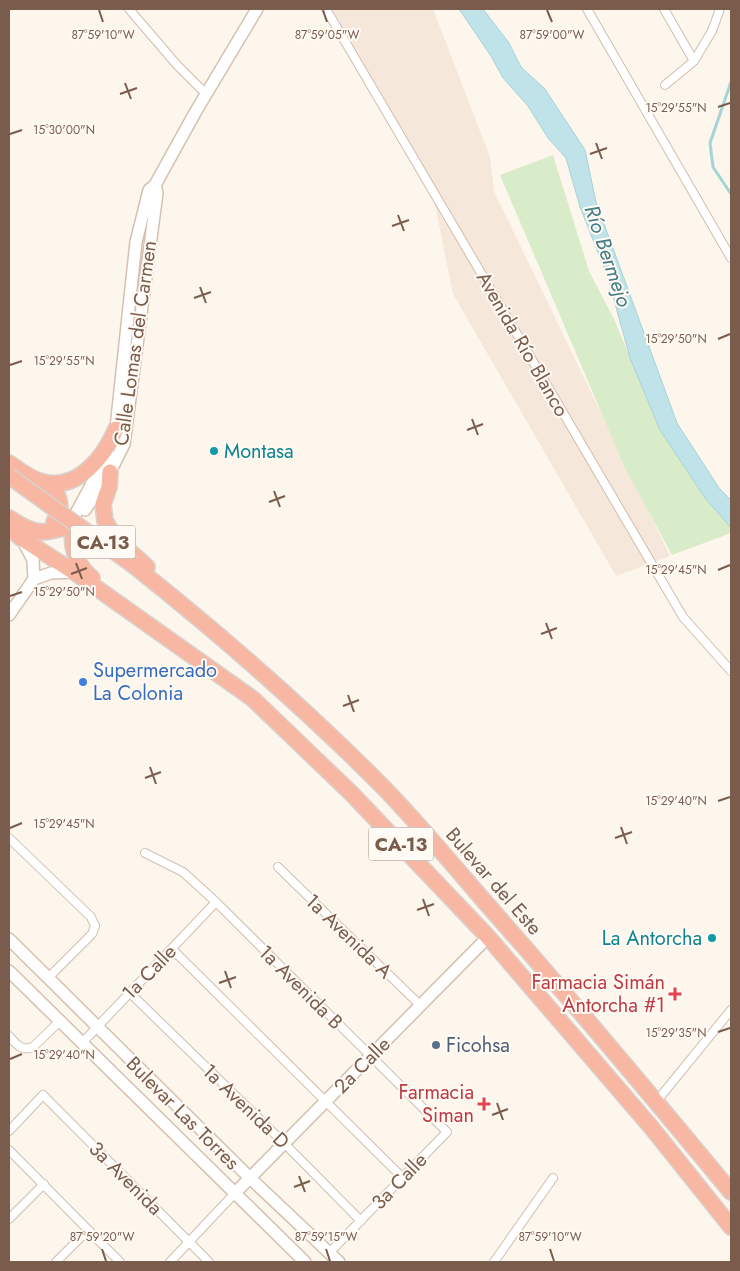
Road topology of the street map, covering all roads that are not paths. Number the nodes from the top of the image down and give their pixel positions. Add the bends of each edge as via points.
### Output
1 (129, 9) edge
2 (257, 9) edge
3 (326, 9) edge
4 (587, 9) edge
5 (664, 9) edge
6 (720, 9) edge
7 (694, 61) junction
8 (665, 85) dead end
9 (206, 94) junction
10 (155, 184) junction
11 (731, 258) edge
12 (116, 429) junction
13 (9, 463) edge
14 (110, 472) junction
15 (9, 476) edge
16 (48, 483) junction
17 (9, 518) edge
18 (74, 524) junction
19 (9, 527) edge
20 (39, 532) junction
21 (21, 538) junction
22 (74, 572) junction
23 (34, 579) junction
24 (9, 615) edge
25 (731, 670) edge
26 (229, 682) junction
27 (421, 827) junction
28 (9, 838) edge
29 (145, 853) dead end
30 (278, 867) dead end
31 (216, 902) junction
32 (488, 937) junction
33 (9, 939) edge
34 (172, 949) junction
35 (9, 971) edge
36 (48, 978) junction
37 (130, 993) junction
38 (420, 1006) junction
39 (731, 1010) edge
40 (60, 1021) junction
41 (97, 1027) junction
42 (10, 1039) edge
43 (82, 1043) junction
44 (370, 1056) junction
45 (325, 1102) junction
46 (656, 1102) junction
47 (9, 1131) edge
48 (447, 1132) joint
49 (284, 1143) junction
50 (9, 1150) edge
51 (250, 1178) junction
52 (403, 1178) junction
53 (553, 1178) dead end
54 (44, 1184) junction
55 (731, 1192) edge
56 (235, 1193) junction
57 (9, 1219) edge
58 (360, 1221) junction
59 (731, 1227) edge
60 (88, 1230) junction
61 (190, 1242) junction
62 (330, 1252) junction
63 (496, 1259) edge
64 (56, 1262) edge
65 (120, 1262) edge
66 (170, 1262) edge
67 (209, 1262) edge
68 (305, 1262) edge
69 (339, 1262) edge
70 (505, 1262) edge

1 - 9 street
2 - 9 street, Calle Lomas del Carmen
3 - 25 street, Avenida Río Blanco via 683,617
4 - 11 street
5 - 7 street
6 - 7 street via 712,31
7 - 8 street
9 - 10 street, Calle Lomas del Carmen
10 - 12 street, Calle Lomas del Carmen via 149,190 136,242
10 - 14 street, Calle Lomas del Carmen via 157,193 124,444
12 - 16 highway via 107,449 90,469 62,483
12 - 18 street, Calle Lomas del Carmen via 114,442
13 - 16 highway via 30,477
14 - 18 street, Calle Lomas del Carmen
14 - 27 highway via 102,511 116,539 303,701 386,782
15 - 27 highway, Bulevar del Este / CA-13, bridge via 133,565 204,622 313,718
16 - 20 highway via 57,493 60,511 52,526
17 - 20 highway
18 - 20 highway via 59,530
18 - 26 highway via 72,546 86,572 193,650
19 - 21 highway, Bulevar del Este / CA-13
21 - 22 highway, Bulevar del Este / CA-13
21 - 23 street via 33,560
22 - 23 street via 52,573
22 - 26 highway, Bulevar del Este / CA-13
23 - 24 street
26 - 32 highway, Bulevar del Este / CA-13 via 253,699 352,794
27 - 46 highway, Bulevar del Este / CA-13
28 - 36 street via 91,917 95,926 92,934
29 - 31 street, 1a Avenida B via 183,872
30 - 38 street, 1a Avenida A
31 - 34 street, 1a Calle
31 - 44 street, 1a Avenida B
32 - 38 street, 2a Calle
32 - 59 highway, Bulevar del Este / CA-13 via 651,1127
33 - 36 street, Bulevar Las Torres
34 - 37 street, 1a Calle
34 - 45 street
35 - 40 street, Bulevar Las Torres
36 - 41 street, Bulevar Las Torres
37 - 41 street, 1a Calle
37 - 49 street, 1a Avenida D
38 - 44 street, 2a Calle
39 - 46 street
40 - 42 street via 28,1050
40 - 43 street, Bulevar Las Torres
41 - 43 street, 1a Calle
41 - 51 street, Bulevar Las Torres
43 - 56 street, Bulevar Las Torres
44 - 45 street, 2a Calle
44 - 48 street, 1a Avenida B
45 - 49 street, 2a Calle
45 - 52 street
46 - 55 highway, Bulevar del Este / CA-13
47 - 61 street, 3a Avenida via 43,1095
48 - 52 street, 3a Calle
49 - 51 street, 2a Calle
49 - 58 street, 1a Avenida D
50 - 54 street
51 - 56 street, 2a Calle
51 - 62 street, Bulevar Las Torres
52 - 58 street, 3a Calle
53 - 63 street
54 - 57 street
54 - 60 street
56 - 61 street
56 - 68 street, Bulevar Las Torres
58 - 62 street, 3a Calle
60 - 64 street
60 - 65 street
61 - 66 street
61 - 67 street, 3a Avenida
62 - 69 street, Bulevar Las Torres
63 - 70 street

